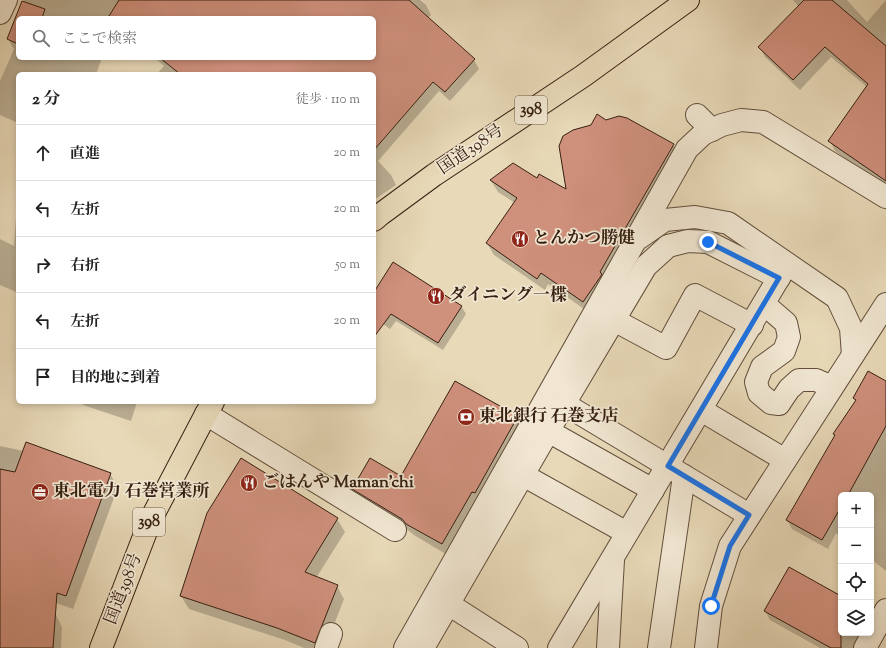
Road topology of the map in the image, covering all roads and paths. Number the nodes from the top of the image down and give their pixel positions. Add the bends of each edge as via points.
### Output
1 (6, 0) edge
2 (688, 0) edge
3 (0, 13) edge
4 (886, 197) edge
5 (376, 218) edge
6 (635, 241) junction
7 (783, 271) junction
8 (764, 304) junction
9 (886, 304) edge
10 (614, 320) junction
11 (752, 325) junction
12 (853, 355) junction
13 (832, 387) junction
14 (556, 399) junction
15 (209, 408) edge
16 (701, 410) junction
17 (548, 431) junction
18 (785, 460) junction
19 (676, 471) junction
20 (523, 474) junction
21 (653, 490) junction
22 (749, 515) junction
23 (395, 530) dead end
24 (627, 533) junction
25 (613, 557) junction
26 (442, 600) junction
27 (886, 610) edge
28 (418, 645) edge
29 (101, 648) edge
30 (517, 648) edge
31 (559, 648) edge
32 (608, 648) edge
33 (659, 648) edge
34 (706, 648) edge
35 (864, 648) edge

1 - 3 street
2 - 5 highway, 国道398号 / 398 via 583,76 434,175
4 - 6 street via 763,122 741,120 722,125 705,122 703,134 687,149
6 - 7 street via 665,220 695,217 728,223
6 - 14 street
7 - 8 street
7 - 10 street via 708,242 688,241 668,246 646,266
7 - 12 street via 837,298 851,328
8 - 11 street
8 - 13 street via 786,323 789,337 784,350 762,367 756,382 759,393 771,403 779,404 799,380 816,380
9 - 12 street
10 - 11 street via 666,348 695,295
10 - 14 street
11 - 16 street
12 - 13 street
13 - 18 street
14 - 17 street
14 - 19 street
14 - 26 street
15 - 23 street
15 - 29 highway, 国道398号 / 398 via 150,521
16 - 18 street
16 - 19 street
17 - 20 street
17 - 21 street
18 - 22 street
19 - 21 street
19 - 22 street
19 - 33 street
20 - 24 street
20 - 26 street
21 - 24 street
22 - 34 street via 730,546 711,606
24 - 25 street
25 - 31 street
25 - 32 street
26 - 28 street
26 - 30 street
27 - 35 street

